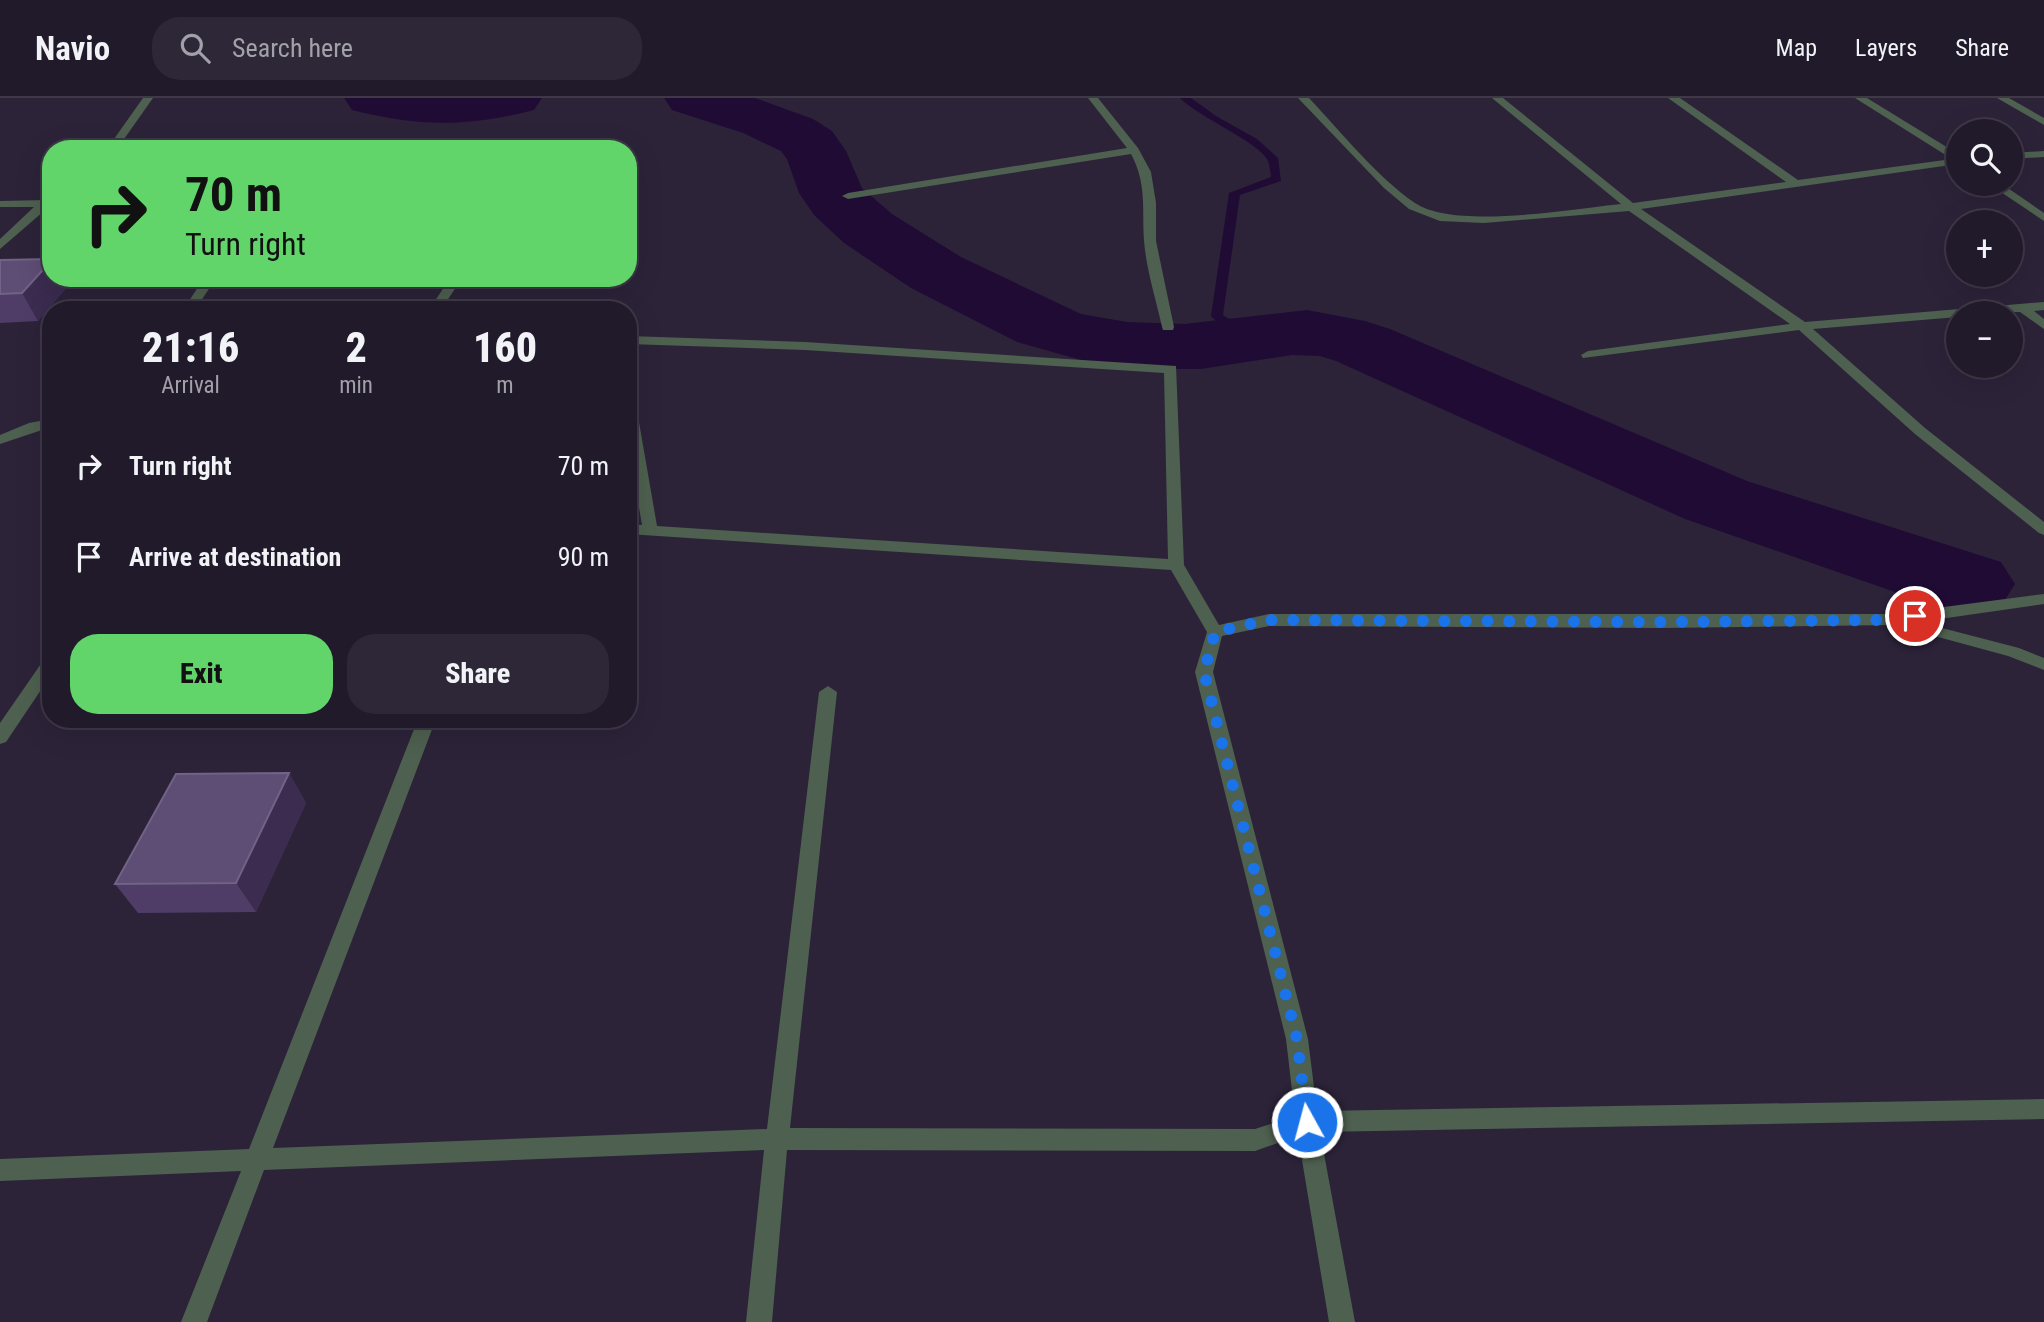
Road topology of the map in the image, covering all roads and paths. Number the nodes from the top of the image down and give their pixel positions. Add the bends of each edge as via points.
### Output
1 (148, 98) edge
2 (1093, 98) edge
3 (1303, 98) edge
4 (1497, 98) edge
5 (1673, 98) edge
6 (1860, 98) edge
7 (2002, 98) edge
8 (2044, 122) edge
9 (118, 140) edge
10 (1134, 150) junction
11 (1946, 152) edge
12 (2044, 154) edge
13 (2023, 155) edge
14 (1946, 161) edge
15 (1795, 183) junction
16 (848, 196) dead end
17 (2012, 196) edge
18 (42, 203) edge
19 (0, 204) edge
20 (42, 207) edge
21 (1631, 207) junction
22 (2044, 218) edge
23 (0, 245) edge
24 (2044, 306) edge
25 (2023, 308) joint
26 (1946, 314) edge
27 (2044, 325) edge
28 (1168, 327) dead end
29 (1802, 327) junction
30 (637, 340) edge
31 (1588, 355) dead end
32 (42, 425) edge
33 (0, 440) edge
34 (637, 453) edge
35 (637, 529) edge
36 (650, 530) junction
37 (2044, 530) edge
38 (1176, 565) junction
39 (2044, 599) edge
40 (1890, 620) junction
41 (1215, 632) junction
42 (2044, 664) edge
43 (42, 675) edge
44 (828, 692) dead end
45 (423, 728) edge
46 (0, 737) edge
47 (2044, 1109) edge
48 (1307, 1122) junction
49 (777, 1139) junction
50 (255, 1160) junction
51 (0, 1170) edge
52 (194, 1322) edge
53 (759, 1322) edge
54 (1342, 1322) edge

1 - 9 street
2 - 10 street
3 - 21 street via 1388,186 1413,207 1444,219 1484,220
4 - 21 street
5 - 15 street
6 - 11 street
7 - 8 street
10 - 16 street
10 - 28 street via 1146,172 1150,241
12 - 13 street
14 - 15 street
15 - 21 street
17 - 22 street
18 - 19 street
20 - 23 street
21 - 29 street
24 - 25 street
25 - 27 street
26 - 29 street
29 - 31 street
29 - 37 street via 1920,431
30 - 38 street via 1171,369
32 - 33 street
34 - 36 street
35 - 36 street
36 - 38 street
38 - 41 street
39 - 40 street
40 - 41 street via 1269,620
40 - 42 street
41 - 48 street via 1204,672 1297,1039
43 - 46 street
44 - 49 street
45 - 50 street
47 - 48 street
48 - 49 street via 1255,1140
48 - 54 street
49 - 50 street
49 - 53 street
50 - 51 street
50 - 52 street

